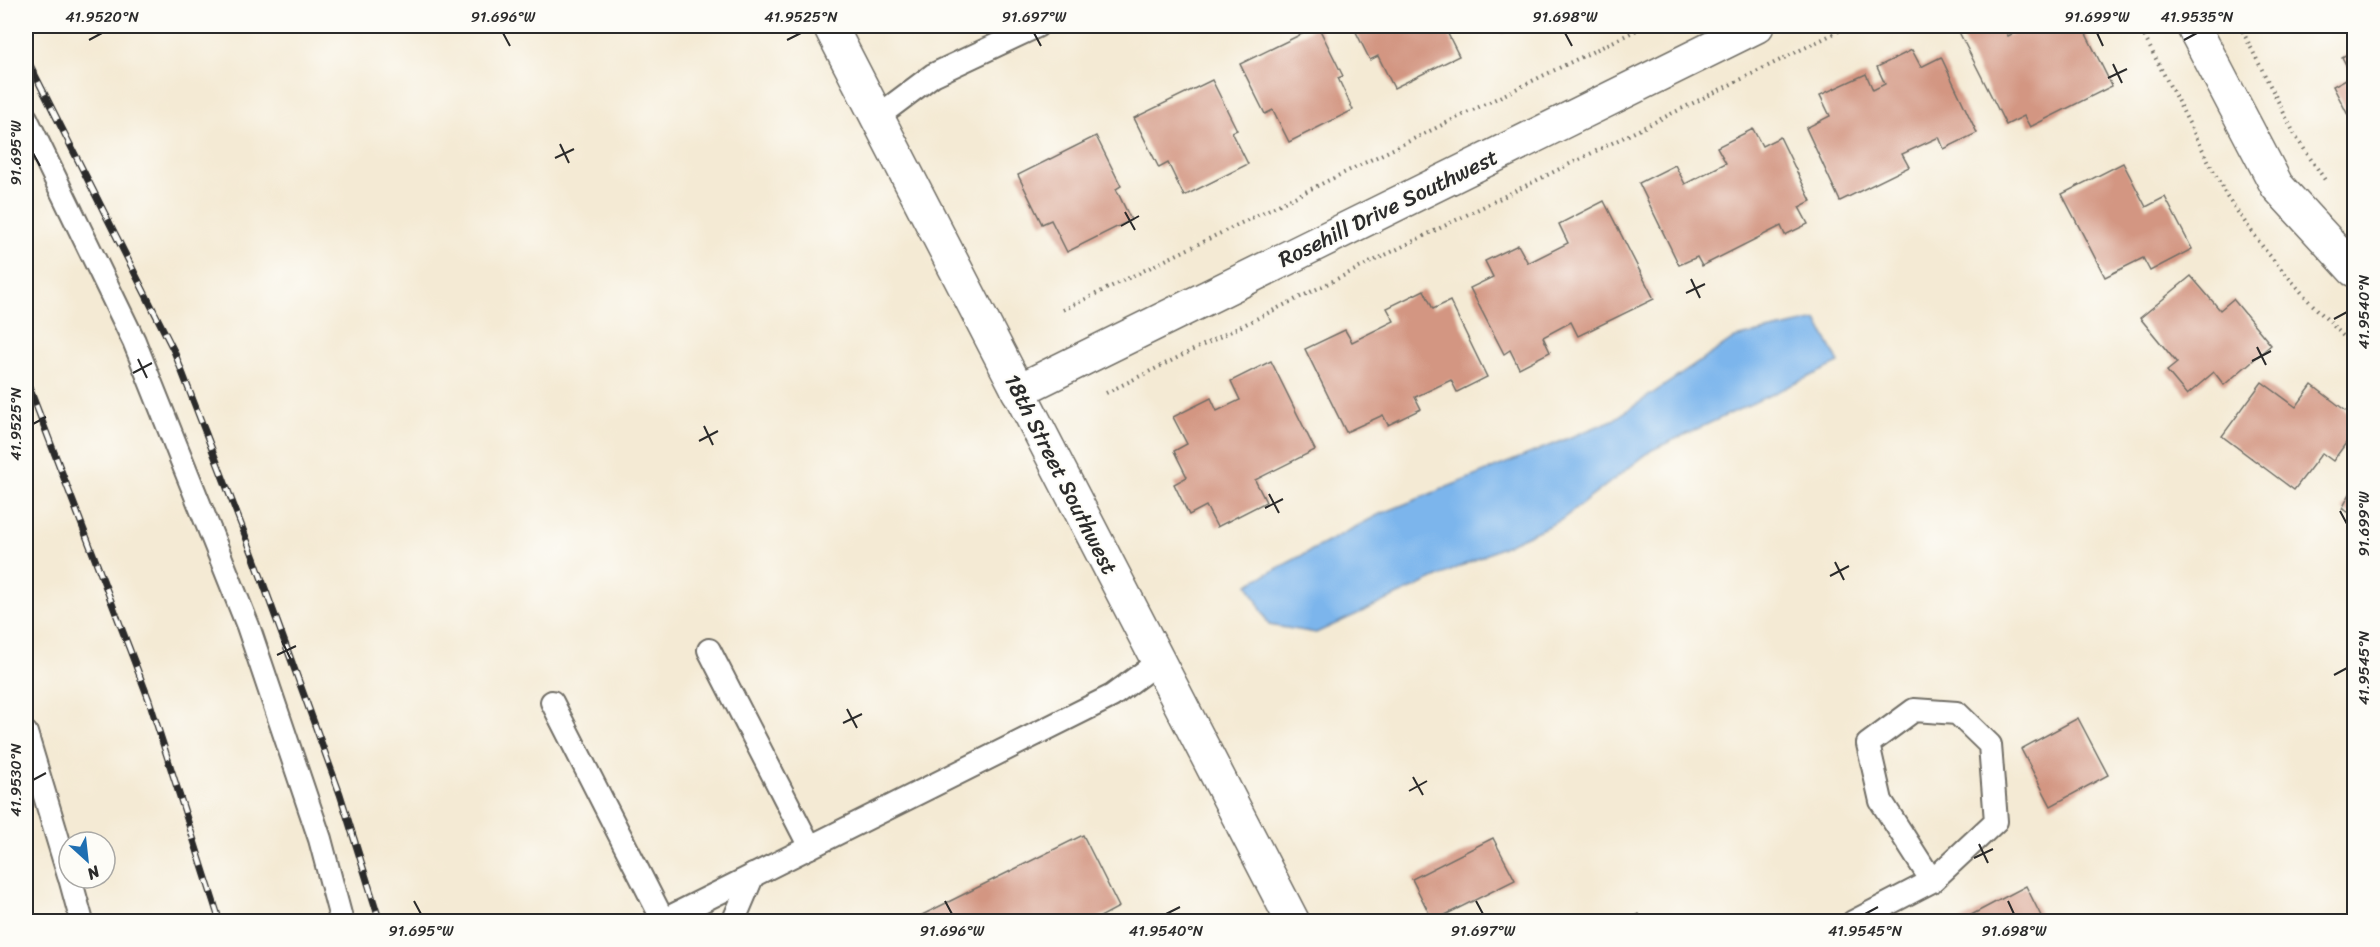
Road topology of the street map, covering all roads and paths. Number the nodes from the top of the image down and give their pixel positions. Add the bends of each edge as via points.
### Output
1 (830, 26) edge
2 (1037, 26) edge
3 (1645, 26) edge
4 (1757, 26) edge
5 (1849, 26) edge
6 (2139, 26) edge
7 (2193, 26) edge
8 (2240, 26) edge
9 (877, 117) junction
10 (26, 118) edge
11 (2333, 192) dead end
12 (2355, 270) edge
13 (1064, 310) dead end
14 (2355, 347) edge
15 (1018, 391) junction
16 (1106, 393) dead end
17 (708, 650) dead end
18 (1158, 662) junction
19 (552, 702) dead end
20 (26, 733) edge
21 (57, 837) edge
22 (810, 847) junction
23 (753, 875) junction
24 (1932, 881) junction
25 (73, 890) edge
26 (82, 921) edge
27 (342, 921) edge
28 (661, 921) edge
29 (733, 921) edge
30 (1293, 921) edge
31 (1853, 921) edge

1 - 9 street, 18th Street Southwest
2 - 9 lane via 933,75
3 - 13 path
4 - 15 street, Rosehill Drive Southwest
5 - 16 path
6 - 14 path via 2227,197 2265,250
7 - 12 street via 2277,186
8 - 11 path via 2295,137
9 - 15 street, 18th Street Southwest
10 - 27 lane via 134,341 248,626 320,839
15 - 18 street, 18th Street Southwest
17 - 22 lane
18 - 22 lane via 1112,696
18 - 30 street, 18th Street Southwest
19 - 28 lane
20 - 21 lane
22 - 23 lane
23 - 28 lane
23 - 29 lane
24 - 24 lane via 1996,821 1990,745 1957,713 1914,710 1868,744 1881,801
24 - 31 lane
25 - 26 lane

